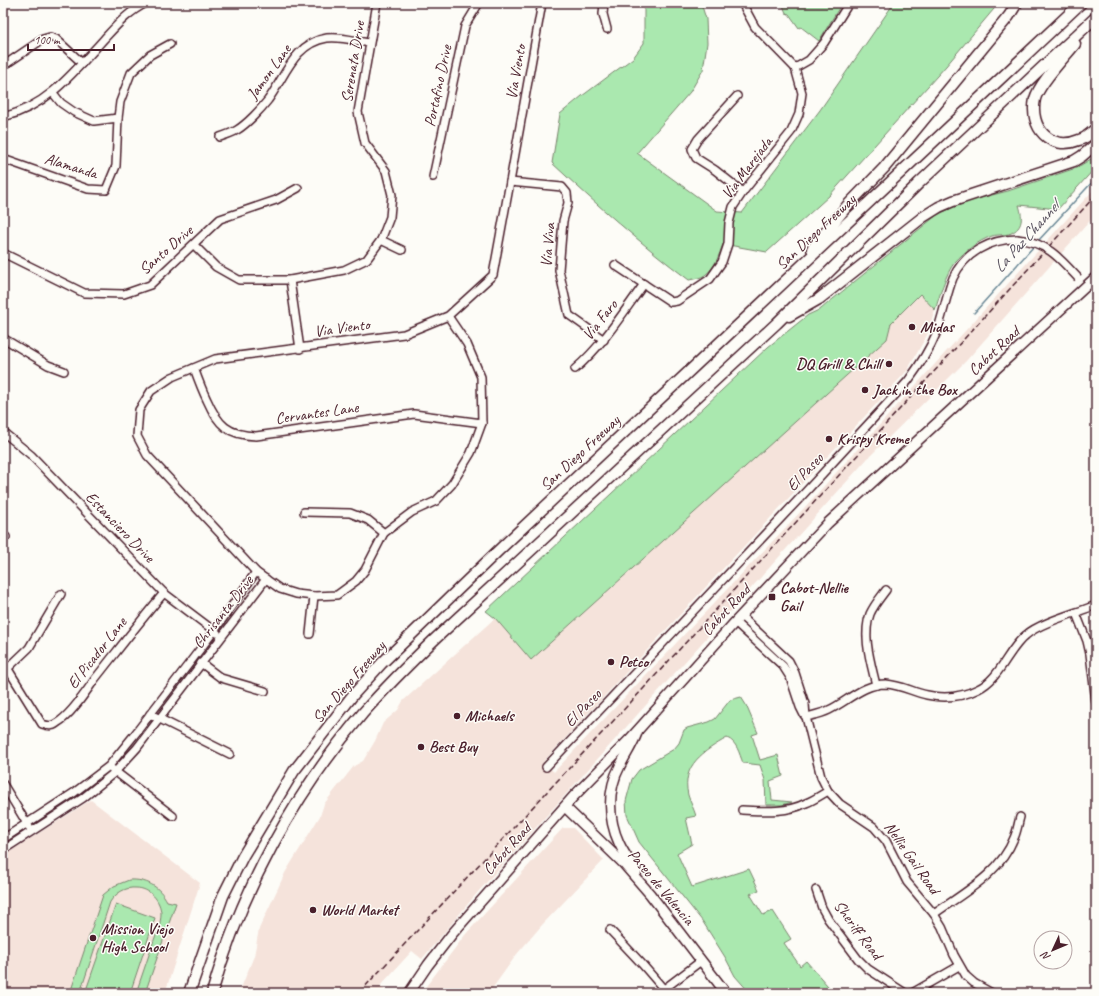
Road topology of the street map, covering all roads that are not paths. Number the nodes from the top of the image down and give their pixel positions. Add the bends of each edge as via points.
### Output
1 (146, 3) edge
2 (377, 3) edge
3 (479, 3) edge
4 (542, 3) edge
5 (604, 3) edge
6 (742, 3) edge
7 (849, 3) edge
8 (1017, 3) edge
9 (1075, 3) edge
10 (1081, 3) edge
11 (1096, 18) edge
12 (607, 29) dead end
13 (1040, 42) junction
14 (369, 43) junction
15 (170, 44) dead end
16 (82, 63) junction
17 (3, 66) edge
18 (794, 68) junction
19 (53, 93) junction
20 (737, 96) dead end
21 (3, 117) edge
22 (118, 118) junction
23 (1096, 128) edge
24 (220, 137) dead end
25 (1096, 144) edge
26 (3, 159) edge
27 (433, 177) dead end
28 (510, 182) junction
29 (298, 188) dead end
30 (743, 192) junction
31 (381, 240) junction
32 (194, 245) junction
33 (402, 250) dead end
34 (3, 253) edge
35 (615, 265) dead end
36 (1096, 277) edge
37 (290, 280) junction
38 (787, 280) junction
39 (644, 284) junction
40 (1086, 286) junction
41 (448, 316) junction
42 (777, 323) junction
43 (3, 338) edge
44 (604, 340) junction
45 (300, 349) junction
46 (194, 368) junction
47 (575, 369) dead end
48 (64, 371) dead end
49 (482, 423) junction
50 (3, 432) edge
51 (304, 512) dead end
52 (384, 532) junction
53 (256, 572) junction
54 (266, 579) junction
55 (886, 590) dead end
56 (164, 593) junction
57 (61, 594) dead end
58 (314, 596) junction
59 (1096, 605) edge
60 (1076, 613) junction
61 (738, 619) junction
62 (214, 630) junction
63 (310, 634) dead end
64 (222, 636) junction
65 (3, 661) edge
66 (201, 663) junction
67 (7, 668) junction
68 (876, 685) junction
69 (265, 691) dead end
70 (1096, 702) edge
71 (150, 714) junction
72 (806, 717) junction
73 (160, 718) junction
74 (639, 729) junction
75 (230, 754) dead end
76 (109, 766) junction
77 (546, 767) dead end
78 (115, 772) junction
79 (3, 784) edge
80 (828, 791) junction
81 (565, 806) junction
82 (742, 810) dead end
83 (173, 816) dead end
84 (1020, 818) dead end
85 (27, 824) junction
86 (32, 832) junction
87 (3, 839) edge
88 (3, 850) edge
89 (816, 890) dead end
90 (650, 894) junction
91 (934, 914) junction
92 (610, 930) dead end
93 (701, 961) junction
94 (960, 966) junction
95 (666, 991) edge
96 (190, 993) edge
97 (212, 993) edge
98 (409, 993) edge
99 (726, 993) edge
100 (905, 993) edge
101 (912, 993) edge
102 (992, 993) edge

1 - 16 street via 124,17
2 - 14 street, Serenata Drive
3 - 27 street, Portafino Drive via 466,26
4 - 28 street, Via Viento
5 - 12 street via 603,14
6 - 18 street, Via Marejada via 755,27
7 - 18 street via 824,43 809,60
8 - 38 highway via 915,131 847,206
9 - 13 highway
10 - 13 highway, San Diego Freeway
11 - 23 highway via 1035,97 1034,117 1043,134 1057,143 1065,144 1087,137
11 - 42 highway, San Diego Freeway via 919,183
13 - 38 highway, San Diego Freeway
14 - 24 street, Jamon Lane via 329,37 304,47 294,57 262,107 242,126
14 - 31 street, Serenata Drive via 358,112 365,143 386,171 392,195 390,216
15 - 22 street via 150,55 131,73 120,102
16 - 17 street via 56,39 50,37
16 - 19 street
18 - 30 street, Via Marejada via 802,93 799,114 791,132
19 - 21 street via 30,107
19 - 22 street via 74,112 94,121
20 - 30 street via 692,148 696,158
22 - 26 street, Alamanda via 116,166 106,190 88,189
25 - 42 highway via 1074,161 939,207 819,299
28 - 41 street, Via Viento via 493,275
28 - 44 street, Via Viva via 562,187 567,193 568,203 563,221 559,270 569,315
29 - 32 street, Santo Drive via 276,200 220,219
30 - 39 street, Via Marejada via 733,207 728,244 722,262 710,279 691,293 671,302
31 - 33 street
31 - 37 street, Serenata Drive via 367,259 344,270
32 - 34 street, Santo Drive via 150,285 124,294 84,293
32 - 37 street, Serenata Drive via 216,267 239,280
35 - 39 street, Via Marejada
36 - 40 main road, Cabot Road
37 - 45 street
38 - 96 highway, San Diego Freeway via 499,550 353,695 294,771 243,856 223,896
39 - 44 street, Via Faro
40 - 61 main road, Cabot Road via 828,523
40 - 77 street, El Paseo, bridge via 1057,255 1033,242 1017,239 995,242 976,251 965,260 951,283 935,334 919,366 908,381
41 - 45 street, Via Viento via 404,334
41 - 49 street, Chrisanta Drive via 467,344 481,377
42 - 97 highway, San Diego Freeway via 435,639 363,713 319,770 282,827 239,916
43 - 48 street via 48,365
44 - 47 street, Via Faro
45 - 46 street, Via Viento via 215,359
46 - 49 street, Cervantes Lane via 214,416 232,431 244,435 256,436 414,414
46 - 53 street, Via Viento via 172,377 151,391 139,410 137,436 147,456
49 - 52 street, Chrisanta Drive via 471,453 452,484 436,501 412,512
50 - 56 street, Estanciero Drive via 31,455
51 - 52 street via 350,512 368,520
52 - 58 street, Chrisanta Drive via 365,570 356,581 337,595
53 - 54 street, Via Viento
53 - 62 street, Chrisanta Drive
54 - 58 street, Chrisanta Drive via 296,594
54 - 64 street, Chrisanta Drive
55 - 68 street via 875,604 867,627
56 - 62 street, Estanciero Drive
56 - 67 street, El Picador Lane via 57,724 42,724
57 - 67 street via 29,648
58 - 63 street
59 - 60 street
60 - 68 street via 1026,634 990,681 963,695 927,695 902,686
60 - 70 street via 1090,654
61 - 72 street, Nellie Gail Road via 783,666
61 - 74 main road, Cabot Road
62 - 64 street, Estanciero Drive
62 - 71 street, Chrisanta Drive
64 - 66 street, Chrisanta Drive
65 - 67 street
66 - 69 street via 221,678
66 - 73 street, Chrisanta Drive
68 - 72 street via 854,694 830,710
71 - 73 street
71 - 76 street, Chrisanta Drive
72 - 80 street, Nellie Gail Road via 821,777
73 - 75 street
73 - 78 street, Chrisanta Drive
74 - 81 main road, Cabot Road
74 - 90 main road via 613,782 611,804 619,843
76 - 78 street
76 - 85 street, Chrisanta Drive via 76,792
78 - 83 street
78 - 86 street, Chrisanta Drive via 83,798
79 - 85 street
80 - 82 street via 794,808
80 - 91 street, Nellie Gail Road via 840,804 874,827 886,840 907,882
81 - 90 main road, Paseo de Valencia via 623,863
81 - 98 main road, Cabot Road via 452,934
84 - 91 street via 1015,838 994,868
85 - 86 street
85 - 87 street, Chrisanta Drive
86 - 88 street, Chrisanta Drive
89 - 100 street, Sheriff Road via 828,919 858,959 868,969
90 - 93 main road, Paseo de Valencia
91 - 94 street, Nellie Gail Road
92 - 95 street
93 - 95 street
93 - 99 main road, Paseo de Valencia
94 - 101 street
94 - 102 street, Nellie Gail Road via 974,983

